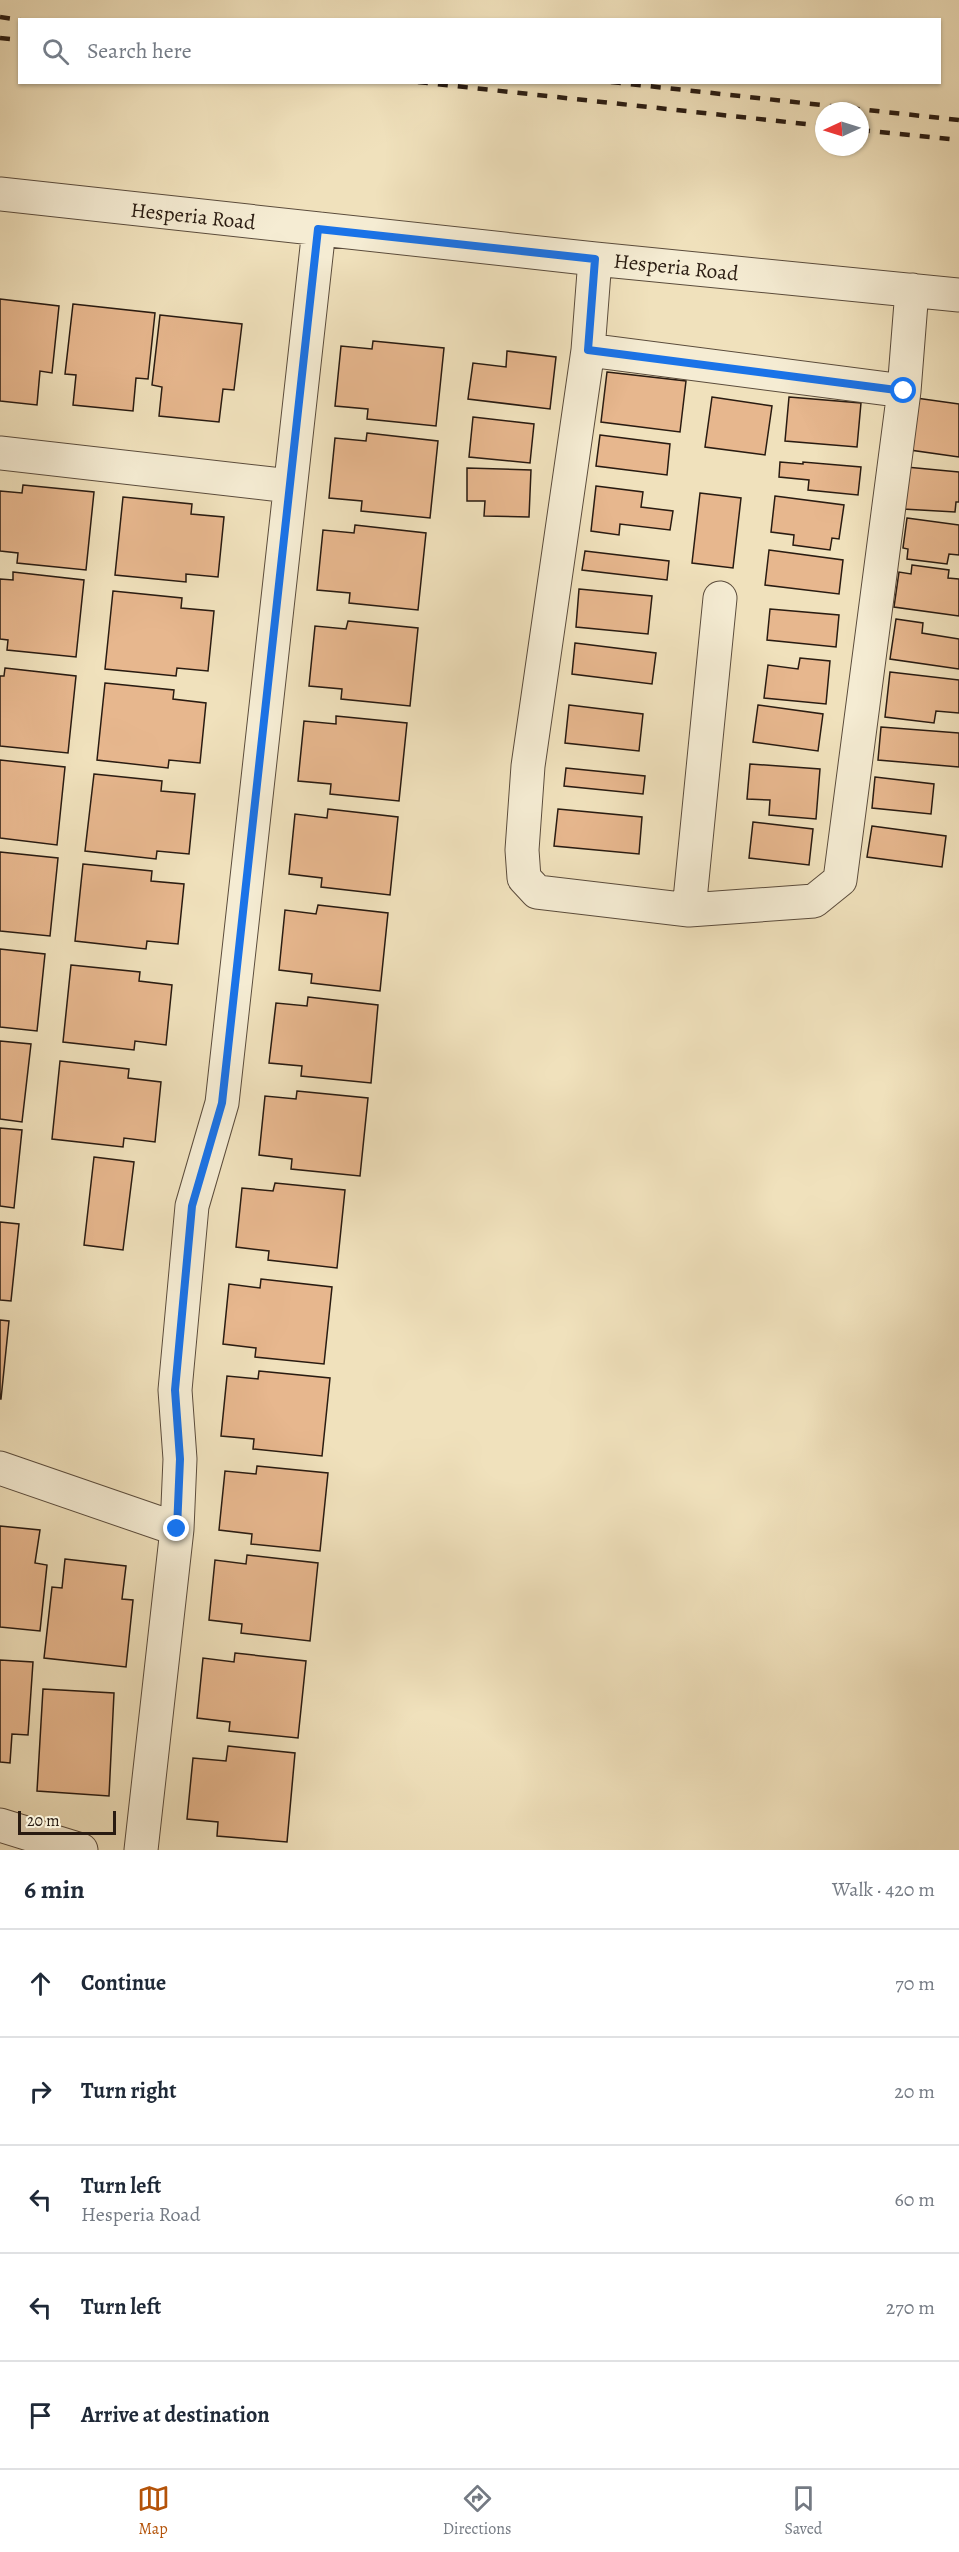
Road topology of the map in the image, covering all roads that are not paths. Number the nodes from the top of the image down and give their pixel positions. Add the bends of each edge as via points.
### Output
1 (0, 194) edge
2 (318, 229) junction
3 (595, 259) junction
4 (912, 290) junction
5 (959, 295) edge
6 (588, 350) junction
7 (904, 391) junction
8 (0, 453) edge
9 (290, 486) junction
10 (720, 598) dead end
11 (689, 910) junction
12 (0, 1468) edge
13 (177, 1529) junction
14 (0, 1825) edge
15 (81, 1850) edge
16 (141, 1850) edge

1 - 2 street, Hesperia Road
2 - 3 street, Hesperia Road
2 - 9 street
3 - 4 street, Hesperia Road
3 - 6 street
4 - 5 street, Hesperia Road
4 - 7 street
6 - 7 street
6 - 11 street via 528,766 524,878 537,892
7 - 11 street via 840,880 814,901
8 - 9 street
9 - 13 street via 222,1103 192,1206 175,1390 180,1459
10 - 11 street
12 - 13 street
13 - 16 street
14 - 15 street

